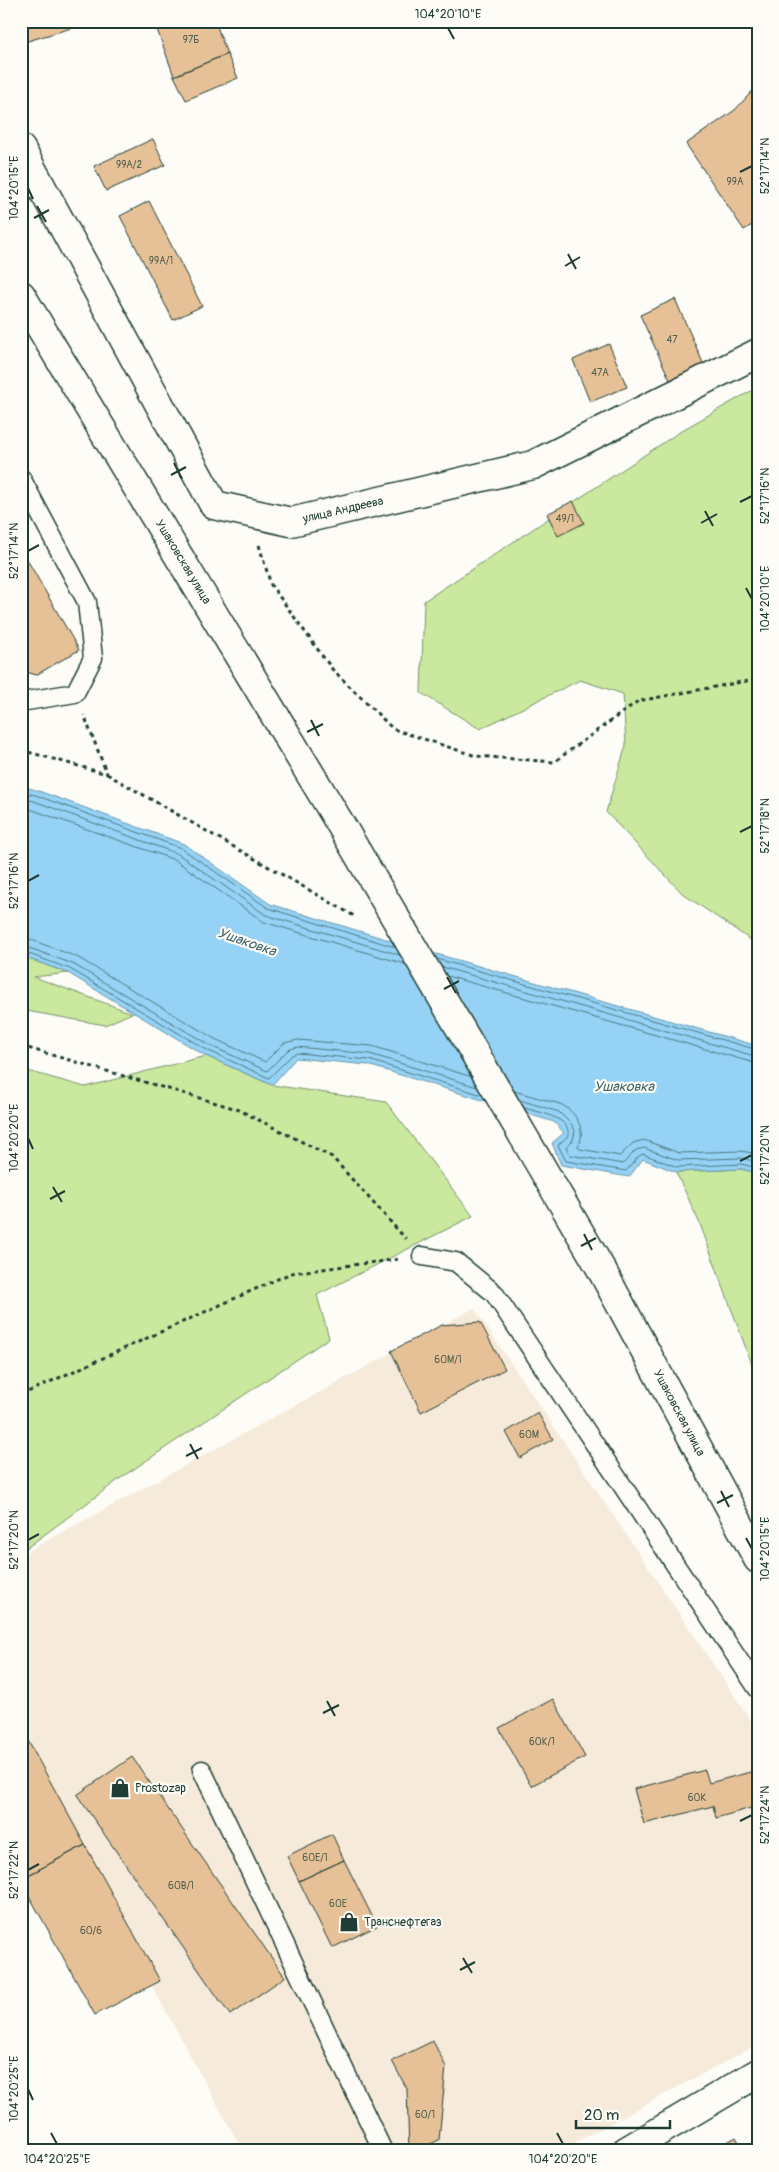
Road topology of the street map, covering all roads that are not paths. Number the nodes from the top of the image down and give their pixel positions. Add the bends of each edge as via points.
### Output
1 (21, 149) edge
2 (21, 295) edge
3 (758, 353) edge
4 (21, 478) edge
5 (21, 699) edge
6 (422, 1256) road end
7 (758, 1559) edge
8 (758, 1689) edge
9 (202, 1770) dead end
10 (758, 2073) edge
11 (383, 2151) edge
12 (626, 2151) edge

1 - 3 main road, улица Андреева via 214,505 291,522 533,465
2 - 7 main road, Ушаковская улица via 344,830 600,1267
4 - 5 lane via 87,602 93,658 75,693 27,701
6 - 8 lane via 456,1262 494,1293
9 - 11 lane
10 - 12 main road

